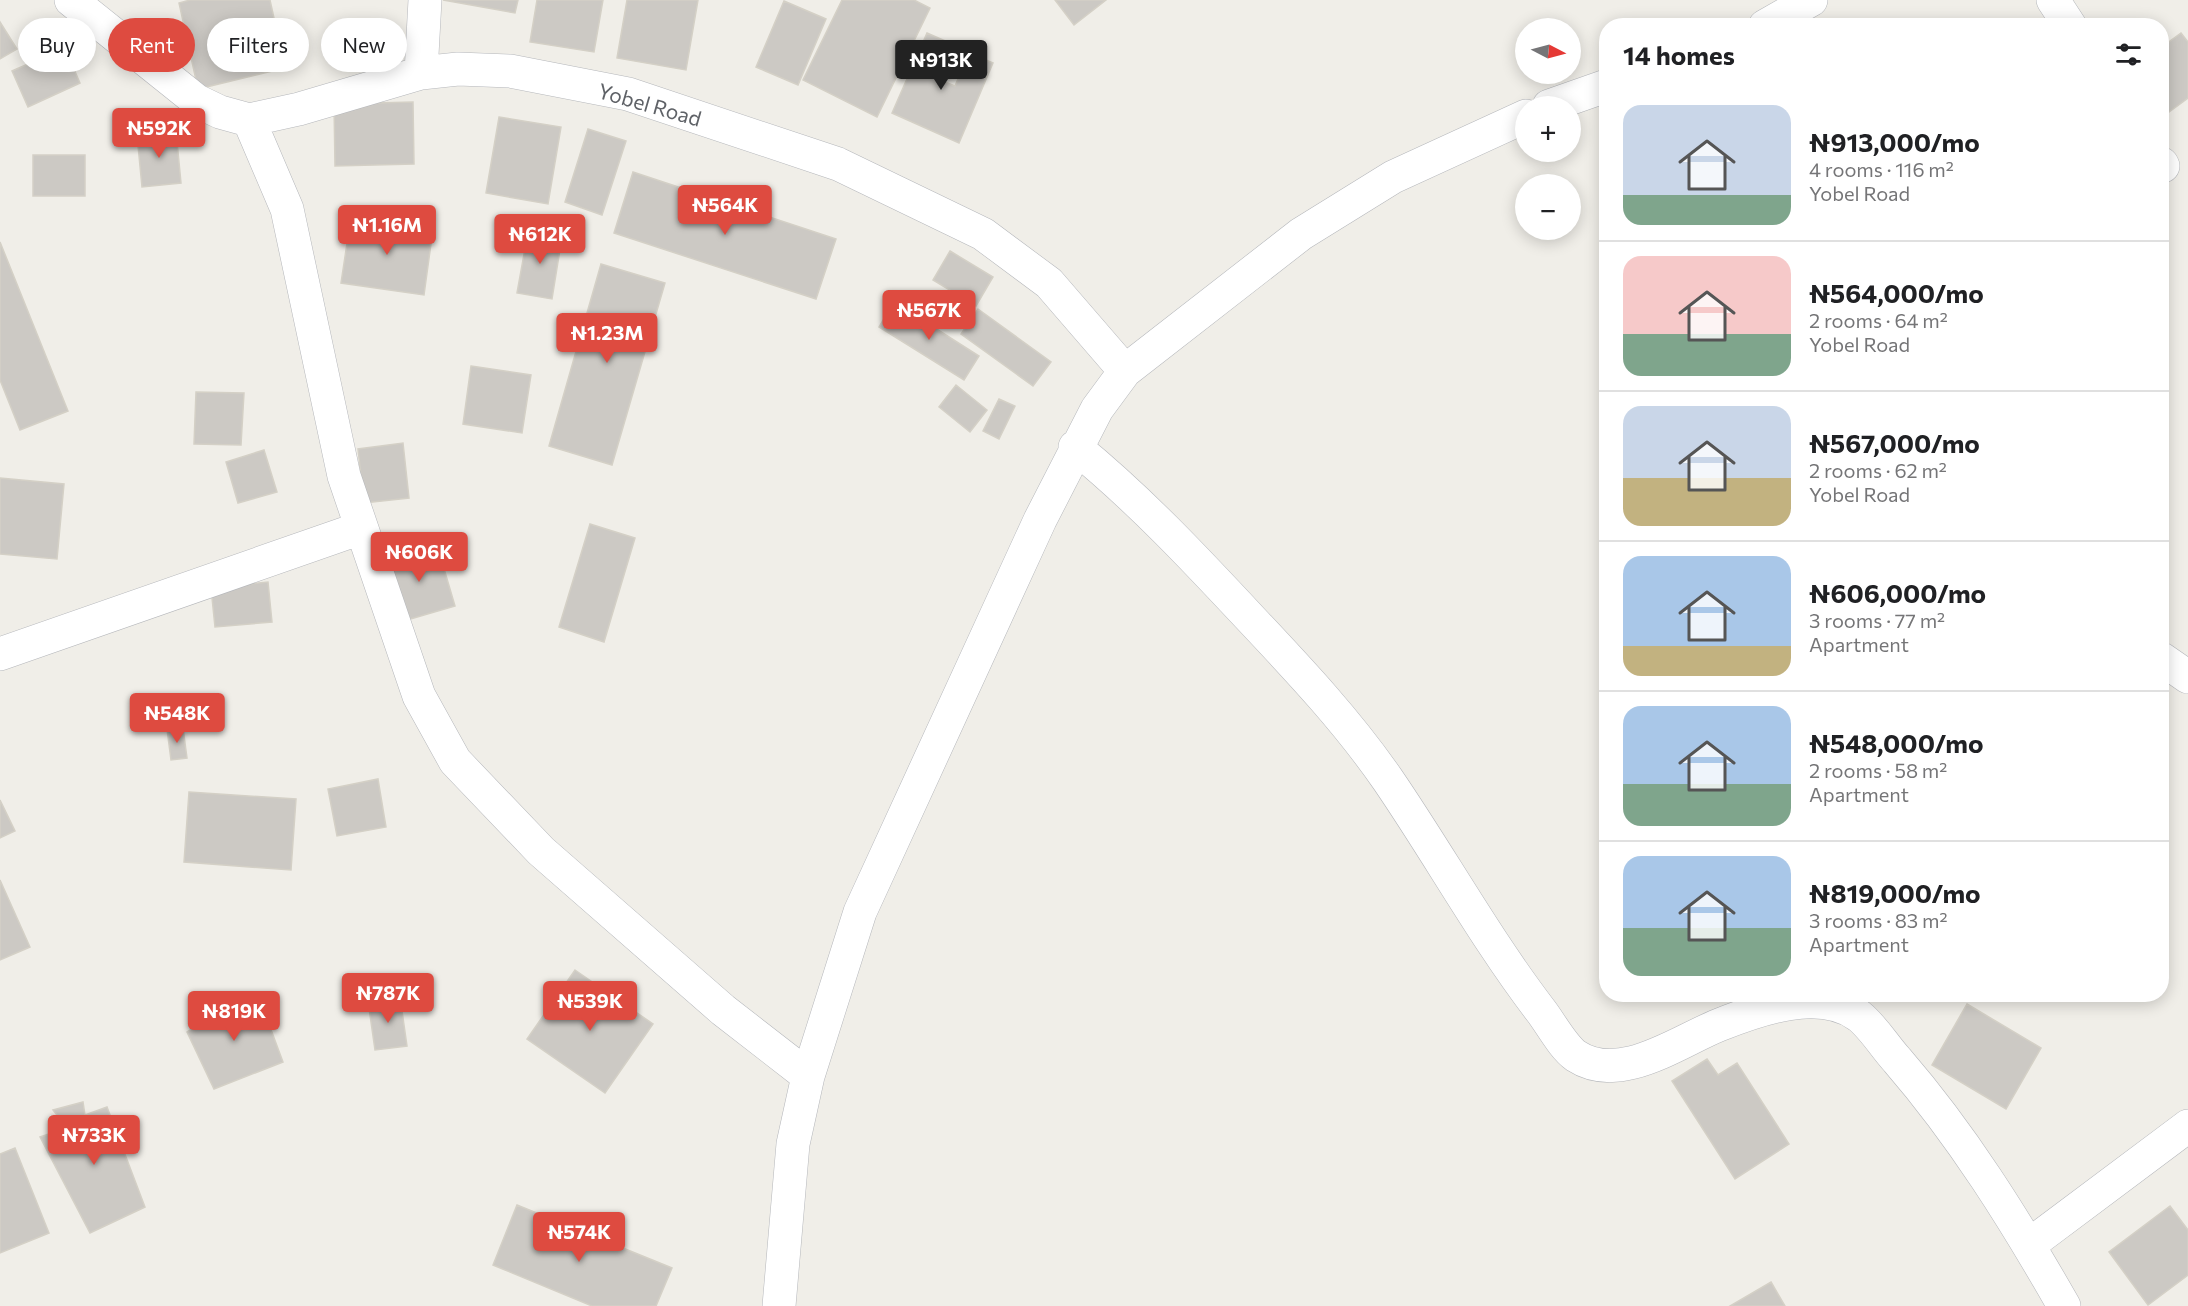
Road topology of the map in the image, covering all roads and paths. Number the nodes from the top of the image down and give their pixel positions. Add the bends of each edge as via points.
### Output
1 (71, 0) edge
2 (425, 0) edge
3 (1811, 0) edge
4 (2053, 0) edge
5 (1779, 18) edge
6 (2065, 18) edge
7 (421, 73) junction
8 (1599, 88) edge
9 (1578, 96) edge
10 (249, 120) junction
11 (1515, 121) edge
12 (1125, 371) junction
13 (1075, 447) junction
14 (361, 528) junction
15 (0, 654) edge
16 (2169, 664) edge
17 (2188, 677) edge
18 (808, 1076) junction
19 (2188, 1126) edge
20 (2029, 1245) junction
21 (779, 1306) edge
22 (2064, 1306) edge

1 - 10 street, Yobel Road via 197,101
2 - 7 street
3 - 5 street
4 - 6 street
7 - 10 street, Yobel Road
7 - 12 street, Yobel Road via 458,69 510,71 628,94 838,164 983,234 1048,284
8 - 9 street
10 - 14 street via 287,208 344,476
11 - 12 street via 1393,177 1301,234
12 - 13 street via 1097,408
13 - 18 street via 860,912
13 - 20 street via 1204,569 1313,683 1387,779 1527,993 1575,1056 1598,1065 1617,1066 1656,1055 1719,1025 1781,1006 1830,1003 1858,1016 1941,1111
14 - 15 street
14 - 18 street via 419,696 455,761 541,851 723,1010
16 - 17 street
18 - 21 street via 793,1144
19 - 20 street
20 - 22 street

